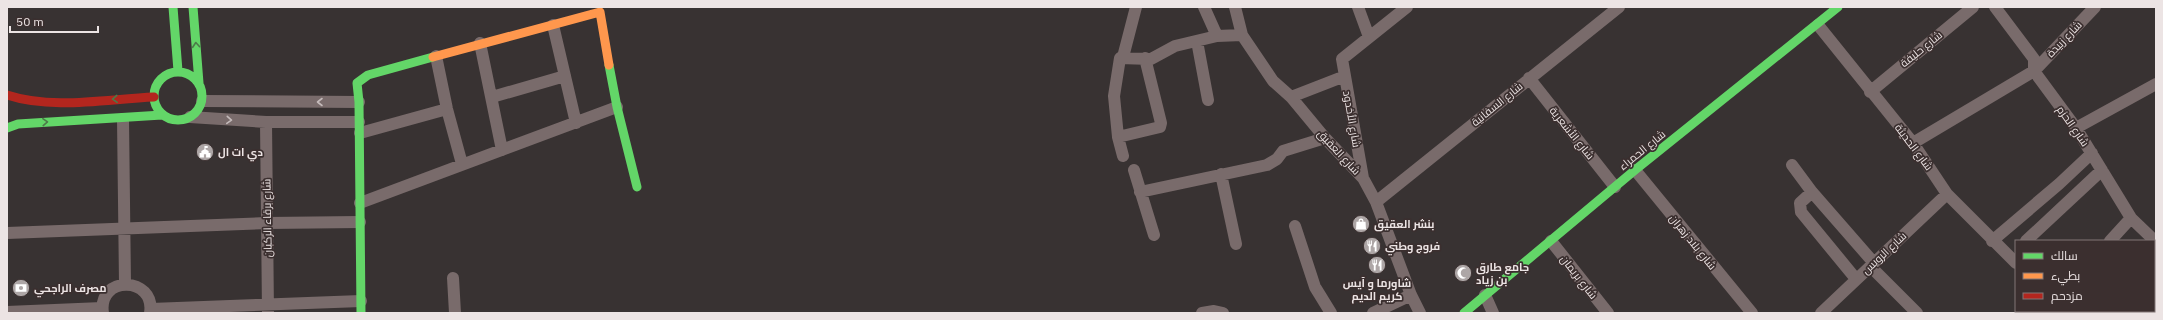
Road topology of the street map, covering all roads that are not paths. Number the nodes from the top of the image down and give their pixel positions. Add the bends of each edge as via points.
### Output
1 (174, 7) edge
2 (193, 7) edge
3 (1136, 7) edge
4 (1204, 7) edge
5 (1235, 7) edge
6 (1358, 7) edge
7 (1408, 7) edge
8 (1619, 7) edge
9 (1838, 7) edge
10 (1973, 7) edge
11 (1995, 7) edge
12 (2095, 7) edge
13 (553, 25) junction
14 (1818, 25) junction
15 (1242, 35) junction
16 (1217, 36) junction
17 (1369, 37) junction
18 (1197, 41) junction
19 (480, 44) junction
20 (436, 56) junction
21 (1124, 57) junction
22 (1145, 58) junction
23 (178, 71) junction
24 (2034, 71) junction
25 (565, 76) junction
26 (1345, 76) junction
27 (1528, 78) junction
28 (199, 83) junction
29 (2156, 84) edge
30 (1870, 92) junction
31 (7, 96) edge
32 (154, 97) junction
33 (492, 97) junction
34 (1290, 97) junction
35 (1208, 100) dead end
36 (202, 101) junction
37 (359, 102) junction
38 (617, 107) junction
39 (447, 109) junction
40 (162, 115) junction
41 (190, 117) junction
42 (123, 119) junction
43 (266, 122) junction
44 (576, 123) junction
45 (359, 127) junction
46 (7, 128) edge
47 (2076, 128) junction
48 (1118, 137) junction
49 (1325, 138) junction
50 (1913, 143) junction
51 (502, 150) junction
52 (2092, 153) junction
53 (1123, 156) dead end
54 (462, 164) junction
55 (1792, 165) dead end
56 (1134, 170) dead end
57 (1635, 170) junction
58 (2102, 170) junction
59 (1221, 174) junction
60 (1363, 178) junction
61 (636, 187) dead end
62 (1616, 187) junction
63 (1140, 192) junction
64 (1812, 192) junction
65 (1947, 194) junction
66 (1376, 202) junction
67 (360, 203) junction
68 (2131, 218) junction
69 (360, 222) junction
70 (267, 223) junction
71 (1295, 226) dead end
72 (125, 230) junction
73 (7, 233) edge
74 (1154, 235) dead end
75 (2027, 240) edge
76 (2111, 240) edge
77 (2154, 240) edge
78 (1551, 241) junction
79 (1992, 241) junction
80 (1236, 244) dead end
81 (2013, 257) edge
82 (1872, 264) junction
83 (454, 278) dead end
84 (1856, 279) junction
85 (125, 284) junction
86 (1411, 294) junction
87 (1485, 295) junction
88 (361, 307) edge
89 (268, 308) edge
90 (102, 311) edge
91 (150, 311) edge
92 (7, 312) edge
93 (455, 313) edge
94 (1202, 313) edge
95 (1223, 313) edge
96 (1331, 313) edge
97 (1373, 313) edge
98 (1420, 313) edge
99 (1464, 313) edge
100 (1493, 313) edge
101 (1608, 313) edge
102 (1752, 313) edge
103 (1821, 313) edge
104 (1917, 313) edge

1 - 23 street
28 -> 2 street
3 - 21 street
4 - 16 street
5 - 15 street, شارع العقيق
6 - 17 street
7 - 17 street
8 - 27 street, شارع السفانية
9 - 14 street, شارع الحمراء
10 - 30 street, شارع حليفة
11 - 24 street, شارع الحزم via 2034,59
12 - 24 street, شارع زبيدة
13 - 19 street
13 - 25 street
13 - 38 street via 600,12
14 - 30 street, شارع الحديثة
14 - 57 street, شارع الحمراء
15 - 16 street
15 - 34 street, شارع العقيق via 1273,81
16 - 18 street
17 - 26 street, شارع الأخدود via 1342,59
18 - 22 street via 1167,49 1156,57
18 - 35 street
19 - 20 street
19 - 33 street
20 - 37 street via 360,79 357,83
20 - 39 street
21 - 22 street
21 - 48 street via 1118,61 1114,96
22 - 48 street via 1160,127
23 - 28 street via 190,74
23 - 32 street via 163,76 158,82
24 - 47 street, شارع الحزم
24 - 50 street, شارع زبيدة
25 - 33 street
25 - 44 street
26 - 34 street
26 - 60 street, شارع الأخدود
27 - 62 street, شارع الأشعرية
27 - 66 street, شارع السفانية
28 - 36 street
29 - 47 street
30 - 50 street, شارع الحديثة
32 -> 31 street via 38,102
32 - 40 street
33 - 51 street
34 - 49 street, شارع العقيق
37 -> 36 street
36 - 41 street via 196,113
37 - 45 street
38 - 44 street
38 - 61 street
39 - 45 street
39 - 54 street
40 - 41 street via 176,120
40 - 42 street
41 -> 43 street
46 -> 42 street via 18,124 42,122
42 - 72 street
43 - 45 street
43 - 70 street, شارع برقاء الركبان
44 - 51 street
45 - 67 street
47 - 52 street, شارع الحزم
48 - 53 street
49 - 59 street via 1283,151 1278,159 1267,164
49 - 60 street, شارع العقيق
50 - 65 street, شارع الحديثة
51 - 54 street
52 - 58 street, شارع الحزم
52 - 79 street
54 - 67 street
55 - 64 street
56 - 63 street
57 - 62 street, شارع الحمراء
57 - 102 street, شارع بلاد زهران
58 - 68 street, شارع الحزم
58 - 75 street
59 - 63 street
59 - 80 street
60 - 66 street, شارع العقيق
62 - 78 street, شارع الحمراء
63 - 74 street
64 - 82 street
64 - 84 street via 1800,203 1801,212
65 - 79 street, شارع الحديثة
65 - 82 street, شارع الرويس
66 - 86 street, شارع العقيق
67 - 69 street
68 - 76 street
68 - 77 street, شارع الحزم
69 - 70 street
69 - 88 street
70 - 72 street
70 - 89 street, شارع برقاء الركبان
71 - 96 street via 1315,287
72 - 73 street
72 - 85 street
78 - 87 street, شارع الحمراء
78 - 101 street, شارع بريمان
79 - 81 street, شارع الحديثة
82 - 84 street, شارع الرويس
82 - 104 street
83 - 93 street
84 - 103 street, شارع الرويس
85 - 90 street via 111,289 106,295
85 - 91 street via 133,285 146,294
86 - 97 street
86 - 98 street, شارع العقيق
87 - 99 street, شارع الحمراء
87 - 100 street
88 - 89 street
89 - 91 street
90 - 92 street
94 - 95 street

